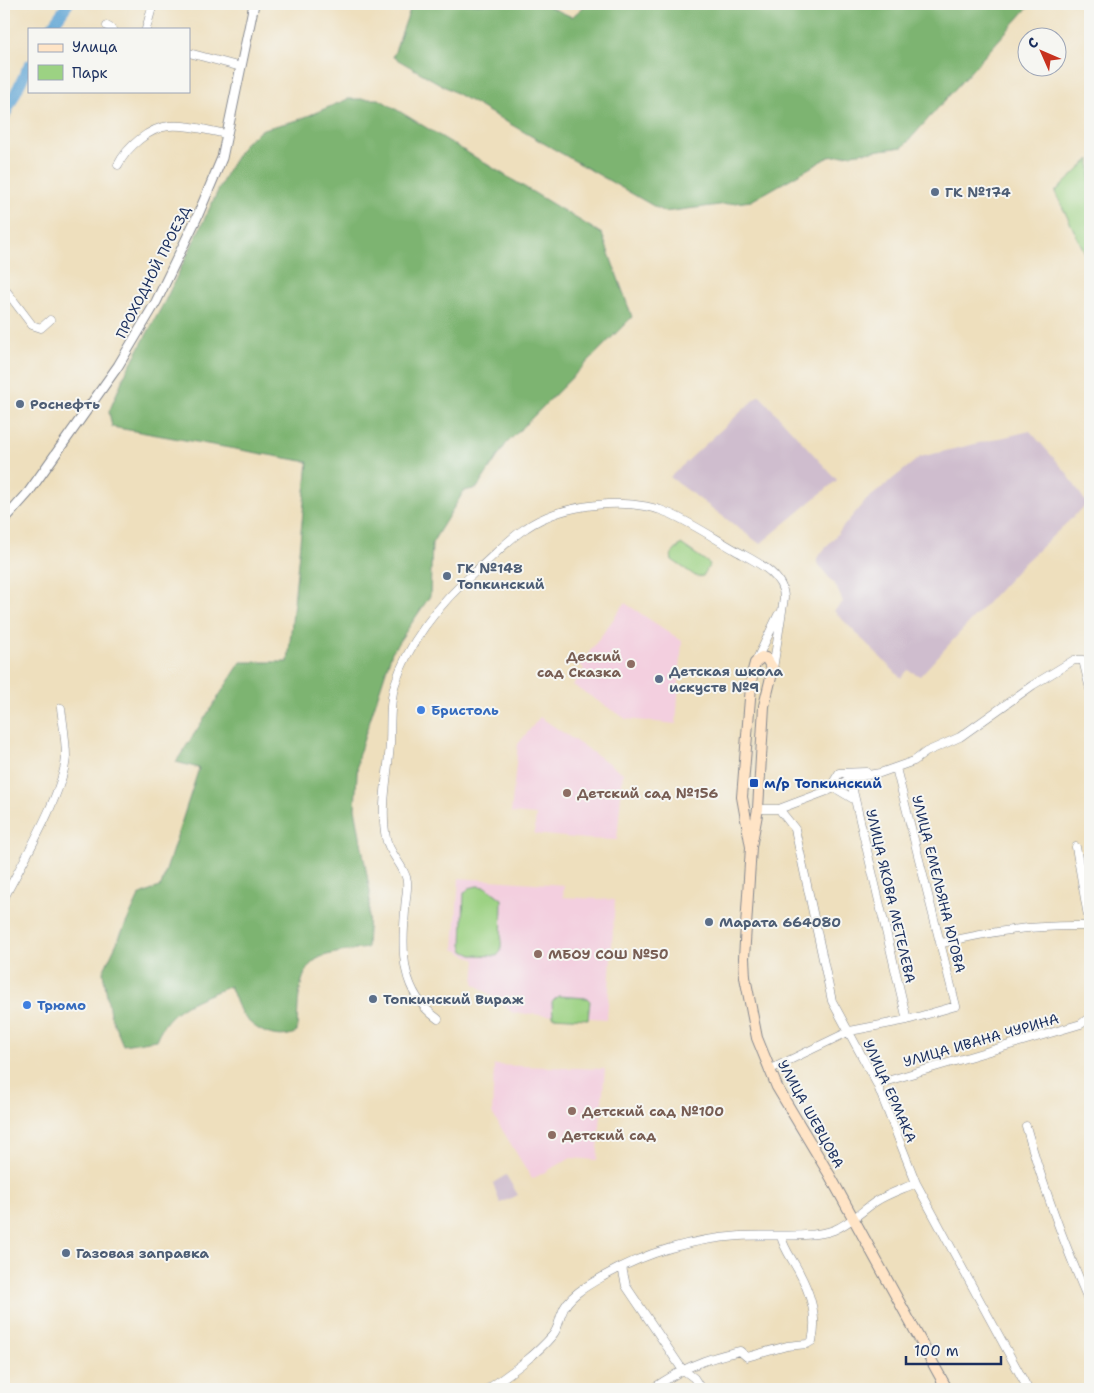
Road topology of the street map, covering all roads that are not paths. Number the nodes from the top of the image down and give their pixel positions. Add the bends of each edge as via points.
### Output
1 (153, 4) edge
2 (254, 4) edge
3 (146, 28) edge
4 (190, 53) edge
5 (241, 67) junction
6 (227, 134) junction
7 (118, 164) dead end
8 (4, 288) edge
9 (50, 320) dead end
10 (8, 512) edge
11 (4, 520) edge
12 (781, 609) junction
13 (755, 663) junction
14 (773, 669) junction
15 (1090, 689) edge
16 (61, 708) dead end
17 (896, 768) junction
18 (880, 773) junction
19 (850, 778) junction
20 (832, 790) junction
21 (855, 800) junction
22 (758, 809) junction
23 (780, 809) junction
24 (751, 847) junction
25 (1076, 847) dead end
26 (4, 898) edge
27 (942, 943) junction
28 (1090, 1017) edge
29 (438, 1019) dead end
30 (907, 1020) junction
31 (850, 1030) junction
32 (769, 1070) junction
33 (877, 1084) junction
34 (1026, 1126) dead end
35 (916, 1183) junction
36 (852, 1220) junction
37 (781, 1236) junction
38 (622, 1267) junction
39 (1090, 1304) edge
40 (682, 1369) junction
41 (488, 1389) edge
42 (652, 1389) edge
43 (701, 1389) edge
44 (947, 1389) edge
45 (1028, 1389) edge

1 - 3 street
2 - 5 street, ПРОХОДНОЙ ПРОЕЗД
4 - 5 street
5 - 6 street, ПРОХОДНОЙ ПРОЕЗД
6 - 7 street via 180,126 163,127 127,150
6 - 10 street, ПРОХОДНОЙ ПРОЕЗД via 216,175 156,302 118,366
8 - 9 street via 32,325 41,328
10 - 11 street, ПРОХОДНОЙ ПРОЕЗД
12 - 13 street
12 - 14 street, УЛИЦА ШЕВЦОВА
12 - 29 street, УЛИЦА ШЕВЦОВА via 784,589 780,581 762,566 670,514 639,506 613,504 575,508 525,528 443,601 410,652 395,685 385,802 386,839 407,879 403,965 414,996
13 - 14 main road via 766,658
13 - 24 main road via 742,797
14 - 22 main road, УЛИЦА ШЕВЦОВА via 764,706
15 - 17 street via 1083,660 1074,660 960,737
16 - 26 street via 66,758 61,779
17 - 18 street
17 - 27 street, УЛИЦА ЕМЕЛЬЯНА ЮГОВА
18 - 19 street
18 - 20 street via 839,773
19 - 20 street
19 - 21 street, УЛИЦА ЯКОВА МЕТЕЛЕВА
20 - 21 street
20 - 23 street
21 - 30 street, УЛИЦА ЯКОВА МЕТЕЛЕВА
22 - 23 street
22 - 24 main road, УЛИЦА ШЕВЦОВА
23 - 31 street, УЛИЦА ЕРМАКА via 795,828 832,1001
24 - 32 main road, УЛИЦА ШЕВЦОВА via 745,977 757,1038
25 - 27 street via 1089,922 1085,926 1002,929
27 - 30 street, УЛИЦА ЕМЕЛЬЯНА ЮГОВА via 956,1006
28 - 33 street, УЛИЦА ИВАНА ЧУРИНА via 1080,1024
30 - 31 street
31 - 32 street
31 - 33 street, УЛИЦА ЕРМАКА
32 - 36 main road, УЛИЦА ШЕВЦОВА
33 - 35 street, УЛИЦА ЕРМАКА
34 - 39 street via 1064,1242
35 - 36 street via 877,1200
35 - 45 street, УЛИЦА ЕРМАКА
36 - 37 street via 834,1230
36 - 44 main road, УЛИЦА ШЕВЦОВА
37 - 38 street via 739,1236 693,1244 654,1252
37 - 40 street via 814,1306 812,1341 747,1357 740,1351 711,1357
38 - 40 street via 626,1286
38 - 41 street via 568,1302 558,1328 550,1338
40 - 42 street
40 - 43 street via 694,1378

